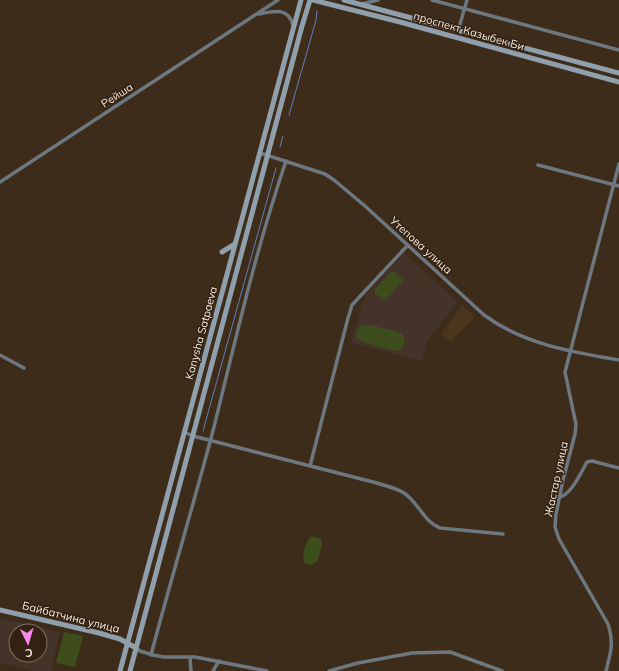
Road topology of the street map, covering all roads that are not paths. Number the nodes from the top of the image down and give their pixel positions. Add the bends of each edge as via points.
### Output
1 (278, 0) edge
2 (301, 0) edge
3 (312, 0) edge
4 (344, 0) edge
5 (378, 0) edge
6 (432, 0) edge
7 (467, 0) edge
8 (361, 4) junction
9 (465, 8) junction
10 (254, 16) junction
11 (294, 27) junction
12 (458, 31) junction
13 (619, 50) edge
14 (619, 74) edge
15 (619, 82) edge
16 (260, 153) junction
17 (268, 156) junction
18 (286, 161) junction
19 (619, 164) edge
20 (538, 165) dead end
21 (0, 182) edge
22 (614, 185) junction
23 (619, 186) edge
24 (235, 244) junction
25 (408, 245) junction
26 (222, 252) dead end
27 (570, 350) junction
28 (0, 355) edge
29 (619, 360) edge
30 (24, 368) dead end
31 (184, 432) junction
32 (193, 436) junction
33 (210, 440) junction
34 (310, 466) junction
35 (619, 468) edge
36 (558, 498) junction
37 (503, 534) dead end
38 (0, 610) edge
39 (128, 643) junction
40 (136, 648) junction
41 (151, 655) junction
42 (190, 657) junction
43 (219, 661) junction
44 (120, 671) edge
45 (130, 671) edge
46 (191, 671) edge
47 (213, 671) edge
48 (267, 671) edge
49 (329, 671) edge
50 (502, 671) edge
51 (606, 671) edge

1 - 10 street
2 - 11 main road, Kanysha Satpaeva
3 - 15 main road, проспект Казыбек Би
3 - 17 main road, Kanysha Satpaeva via 302,26
4 - 8 main road, проспект Казыбек Би
5 - 8 street
6 - 9 street
7 - 9 street
8 - 12 main road, проспект Казыбек Би
9 - 12 street
9 - 13 street
10 - 11 street via 279,11 290,17
10 - 21 street, Рейша
11 - 16 main road, Kanysha Satpaeva
12 - 14 main road, проспект Казыбек Би
16 - 17 street, Утепова улица
16 - 24 main road, Kanysha Satpaeva
17 - 18 street, Утепова улица
17 - 32 main road, Kanysha Satpaeva
18 - 25 street, Утепова улица via 325,174 334,180
18 - 33 street via 259,248
19 - 22 street
20 - 22 street
22 - 23 street
22 - 27 street
24 - 26 main road
24 - 31 main road, Kanysha Satpaeva
25 - 27 street, Утепова улица via 484,315 504,329 525,338
25 - 34 street via 352,305
27 - 29 street, Утепова улица
27 - 36 street, Жастар улица via 564,372 576,424
28 - 30 street
31 - 32 street
31 - 39 main road, Kanysha Satpaeva
32 - 33 street
32 - 40 main road, Kanysha Satpaeva
33 - 34 street
33 - 41 street
34 - 37 street via 398,490 410,498 434,526
35 - 36 street via 587,462 570,490
36 - 51 street, Жастар улица via 555,527 559,539 610,629 612,647
38 - 39 main road, Байбатчина улица via 99,633
39 - 40 main road, Байбатчина улица
39 - 44 main road, Kanysha Satpaeva
40 - 41 street
40 - 45 main road, Kanysha Satpaeva
41 - 42 street
42 - 43 street
42 - 46 street
43 - 47 street
43 - 48 street
49 - 50 street via 412,653 450,652

